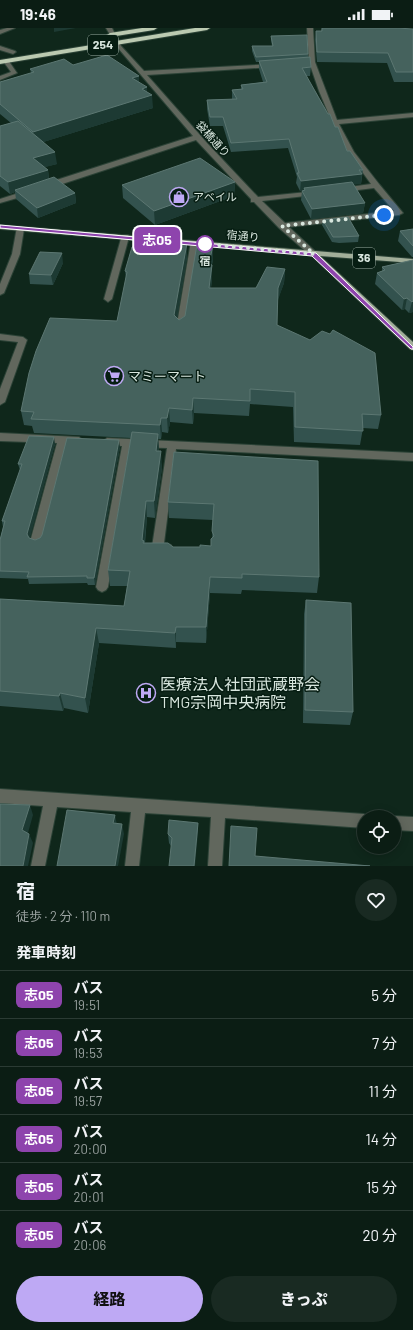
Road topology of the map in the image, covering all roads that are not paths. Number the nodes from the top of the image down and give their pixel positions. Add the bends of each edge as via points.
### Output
1 (12, 28) edge
2 (154, 28) edge
3 (207, 28) edge
4 (310, 28) edge
5 (0, 32) edge
6 (111, 32) edge
7 (104, 36) dead end
8 (117, 43) junction
9 (0, 48) edge
10 (21, 51) dead end
11 (13, 52) junction
12 (0, 54) edge
13 (3, 61) edge
14 (312, 62) junction
15 (304, 63) edge
16 (281, 64) edge
17 (143, 73) junction
18 (0, 78) edge
19 (413, 115) edge
20 (335, 122) junction
21 (197, 137) junction
22 (376, 186) junction
23 (338, 190) edge
24 (323, 192) edge
25 (254, 200) junction
26 (0, 201) edge
27 (282, 226) junction
28 (0, 227) edge
29 (20, 229) junction
30 (125, 237) junction
31 (194, 243) junction
32 (314, 254) junction
33 (413, 261) edge
34 (0, 293) edge
35 (108, 299) dead end
36 (180, 330) edge
37 (0, 337) edge
38 (413, 347) edge
39 (0, 402) edge
40 (0, 437) edge
41 (63, 440) junction
42 (128, 443) junction
43 (172, 445) junction
44 (413, 457) edge
45 (36, 542) edge
46 (179, 549) edge
47 (102, 587) dead end
48 (0, 796) edge
49 (52, 800) junction
50 (139, 806) junction
51 (218, 811) junction
52 (357, 821) edge
53 (401, 823) edge
54 (413, 824) edge
55 (38, 866) edge
56 (132, 866) edge
57 (215, 866) edge

1 - 5 street
2 - 6 highway, 254
3 - 8 highway, 254
4 - 14 street
6 - 7 highway, 254
6 - 8 street, 袋橋通り
8 - 13 highway, 254
8 - 17 street, 袋橋通り
9 - 11 street
10 - 11 highway
11 - 12 highway
13 - 18 street via 14,73
14 - 15 street
14 - 20 street
16 - 17 street
17 - 21 street, 袋橋通り
19 - 20 street
20 - 22 street via 351,152
21 - 25 street, 袋橋通り
21 - 26 street
22 - 23 street
22 - 27 street via 399,213
24 - 25 street
25 - 27 street, 袋橋通り
27 - 32 street, 袋橋通り
28 - 29 main road, 宿通り / 36
29 - 30 main road, 宿通り / 36
29 - 34 street via 14,263
30 - 31 main road, 宿通り / 36
30 - 35 street
31 - 32 main road, 宿通り / 36
31 - 36 street
32 - 33 main road, 宿通り / 36
32 - 38 main road
37 - 39 street via 22,340
40 - 41 street
41 - 42 street
41 - 45 street
42 - 43 street
42 - 47 street
43 - 44 street
43 - 46 street via 158,547
48 - 49 street
49 - 50 street
49 - 55 street
50 - 51 street
50 - 56 street
51 - 52 street
51 - 57 street
53 - 54 street

